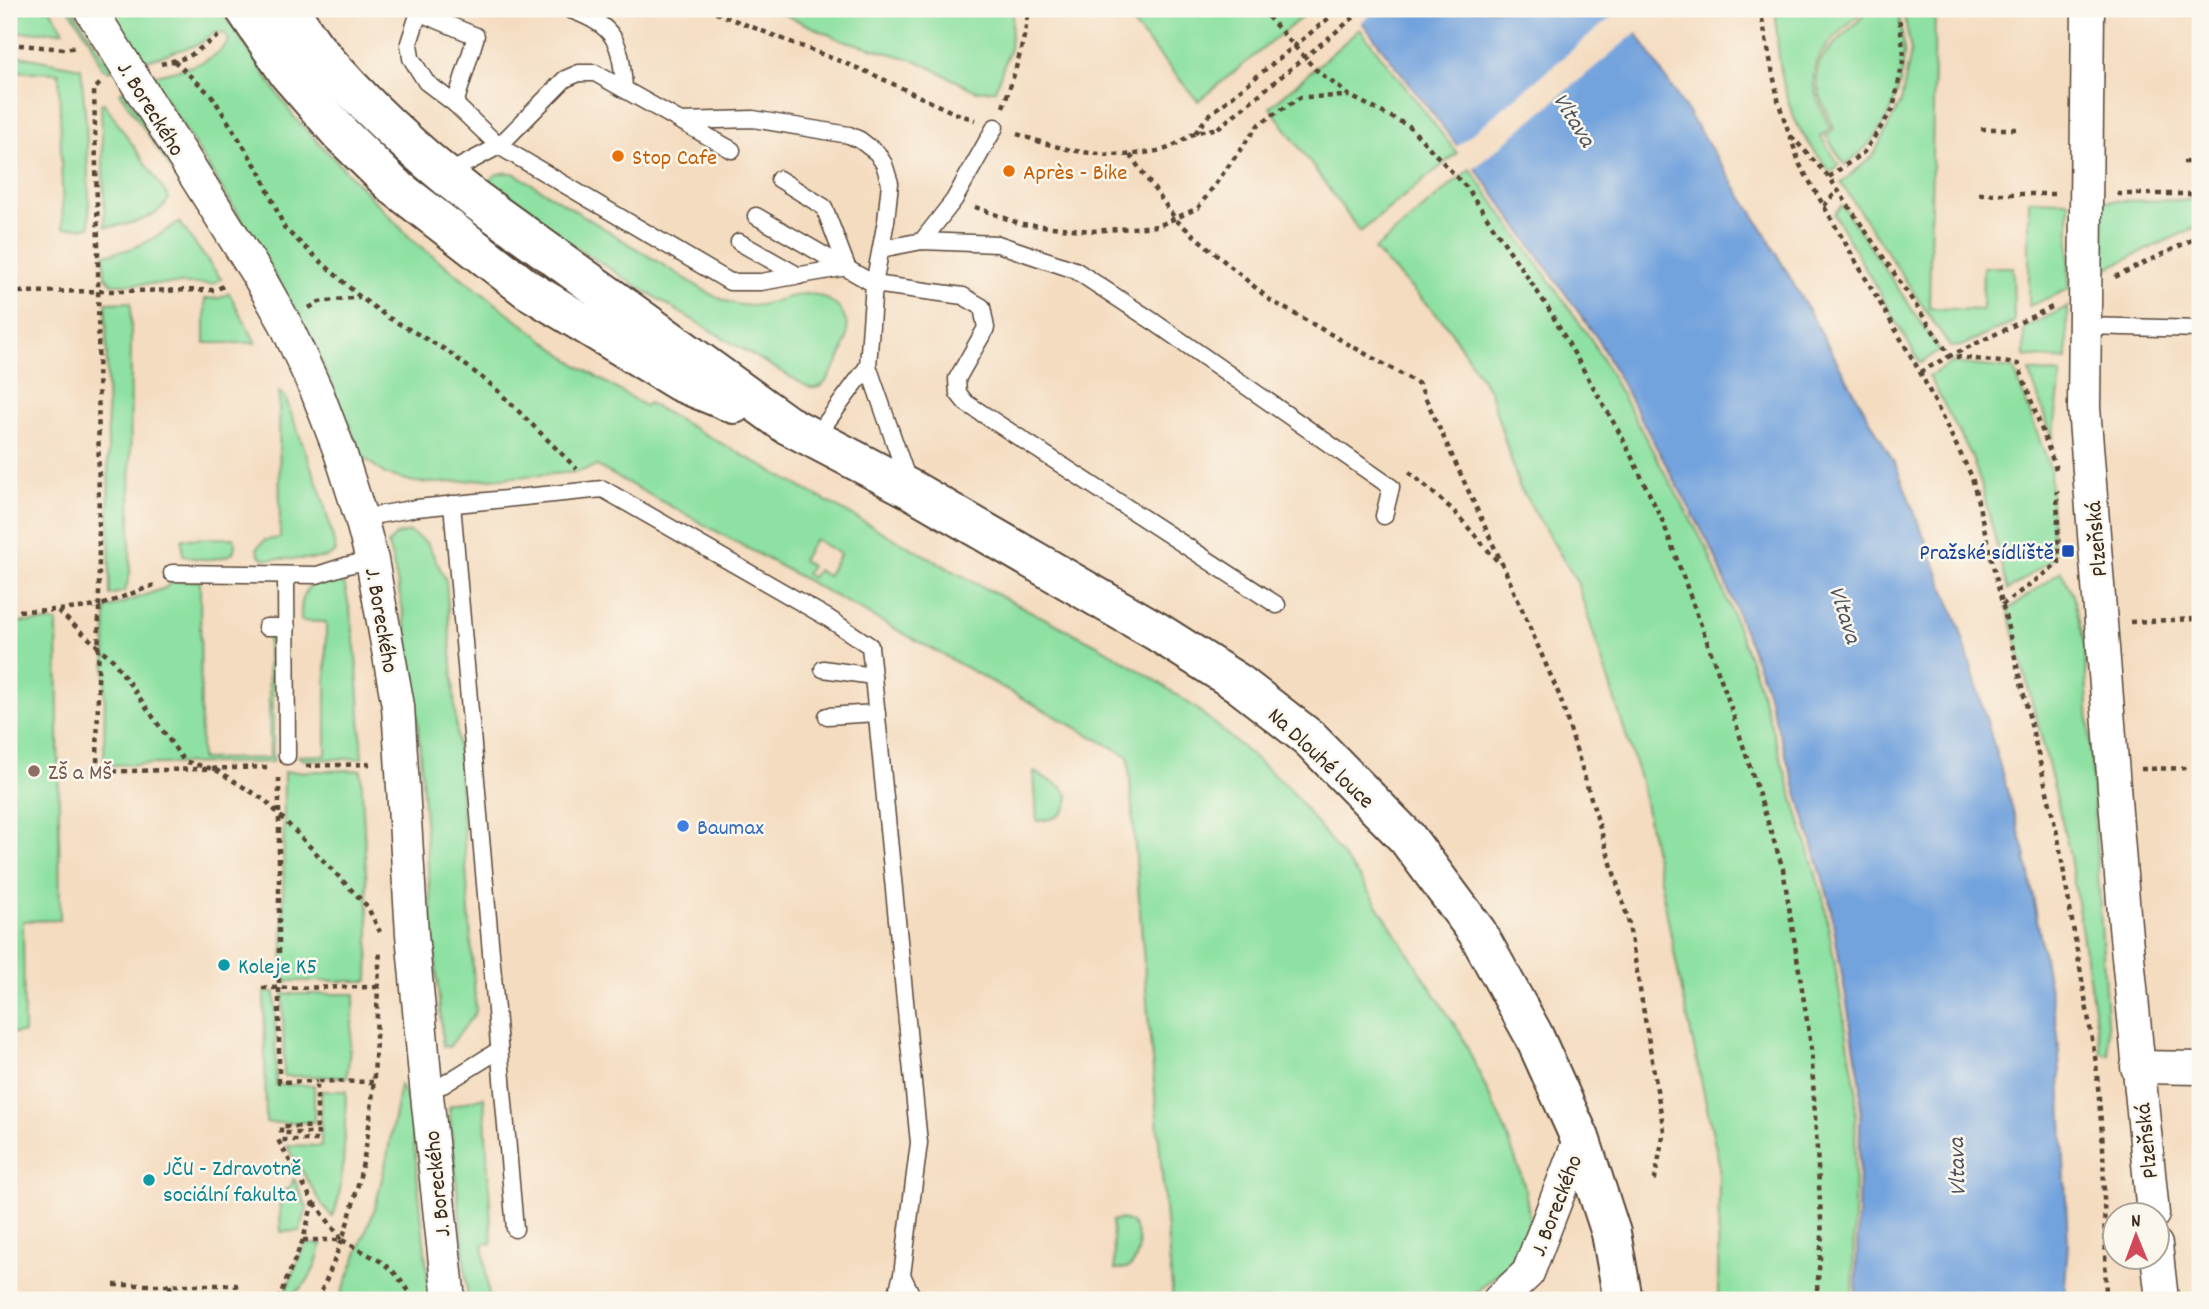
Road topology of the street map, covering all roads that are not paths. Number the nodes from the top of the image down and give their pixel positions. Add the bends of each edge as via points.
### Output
1 (90, 9) edge
2 (289, 9) edge
3 (568, 9) edge
4 (2088, 9) edge
5 (419, 11) edge
6 (233, 21) edge
7 (624, 89) junction
8 (455, 104) junction
9 (680, 121) junction
10 (995, 127) road end
11 (499, 146) junction
12 (732, 150) dead end
13 (443, 175) junction
14 (779, 179) dead end
15 (756, 216) dead end
16 (922, 241) junction
17 (739, 243) dead end
18 (881, 249) junction
19 (847, 267) junction
20 (799, 276) junction
21 (874, 284) junction
22 (2085, 326) junction
23 (2200, 329) edge
24 (868, 366) junction
25 (800, 432) junction
26 (912, 490) junction
27 (452, 505) junction
28 (1384, 516) dead end
29 (361, 518) junction
30 (372, 559) junction
31 (172, 573) road end
32 (286, 575) junction
33 (1278, 605) dead end
34 (266, 627) dead end
35 (287, 627) junction
36 (823, 669) dead end
37 (873, 676) junction
38 (877, 713) junction
39 (827, 716) dead end
40 (293, 761) road end
41 (499, 1050) junction
42 (2137, 1067) junction
43 (2200, 1068) edge
44 (426, 1086) junction
45 (1580, 1139) junction
46 (2151, 1200) edge
47 (515, 1228) dead end
48 (2159, 1270) edge
49 (902, 1275) junction
50 (449, 1300) edge
51 (895, 1300) edge
52 (914, 1300) edge
53 (1499, 1300) edge
54 (1623, 1300) edge
55 (2162, 1300) edge

1 - 29 street, J. Boreckého via 285,323 317,392
2 - 13 main road via 315,48 378,116
3 - 7 lane via 611,32 622,59
4 - 22 street, Plzeňská
5 - 8 lane via 409,43 411,58 426,82
5 - 8 lane via 476,36
6 - 25 main road via 394,186 527,289 680,382
7 - 9 lane
7 - 11 lane via 595,73 565,79
8 - 11 lane
9 - 12 lane
9 - 18 lane via 753,119 860,139 877,153 890,183
10 - 16 lane via 954,200
11 - 13 lane
11 - 20 lane via 676,244 730,282
13 - 25 main road
14 - 19 lane via 824,206
15 - 19 lane
16 - 18 lane
16 - 28 lane via 998,244 1076,270 1391,487
17 - 20 lane
18 - 21 lane
19 - 20 lane
19 - 21 lane
21 - 24 lane
21 - 33 lane via 963,296 982,307 986,328 957,379 958,393 966,403
22 - 23 lane
22 - 42 street, Plzeňská via 2084,408
24 - 25 lane
24 - 26 lane
25 - 26 main road, Na Dlouhé louce
26 - 45 main road, Na Dlouhé louce via 1156,631 1238,683 1309,738 1407,838 1477,932 1533,1034
27 - 29 lane
27 - 37 lane via 603,489 870,646
27 - 41 lane
29 - 30 street, J. Boreckého
30 - 32 lane via 317,575
30 - 44 street, J. Boreckého via 398,706
31 - 32 lane
32 - 35 lane
34 - 35 lane
35 - 40 lane
36 - 37 lane
37 - 38 lane
38 - 39 lane
38 - 49 lane via 919,1143
41 - 44 lane via 443,1085
41 - 47 lane
42 - 43 street
42 - 46 street, Plzeňská
44 - 50 street, J. Boreckého
45 - 53 street, J. Boreckého via 1528,1273
45 - 54 main road, Na Dlouhé louce via 1611,1233
48 - 55 street
49 - 51 lane
49 - 52 lane

